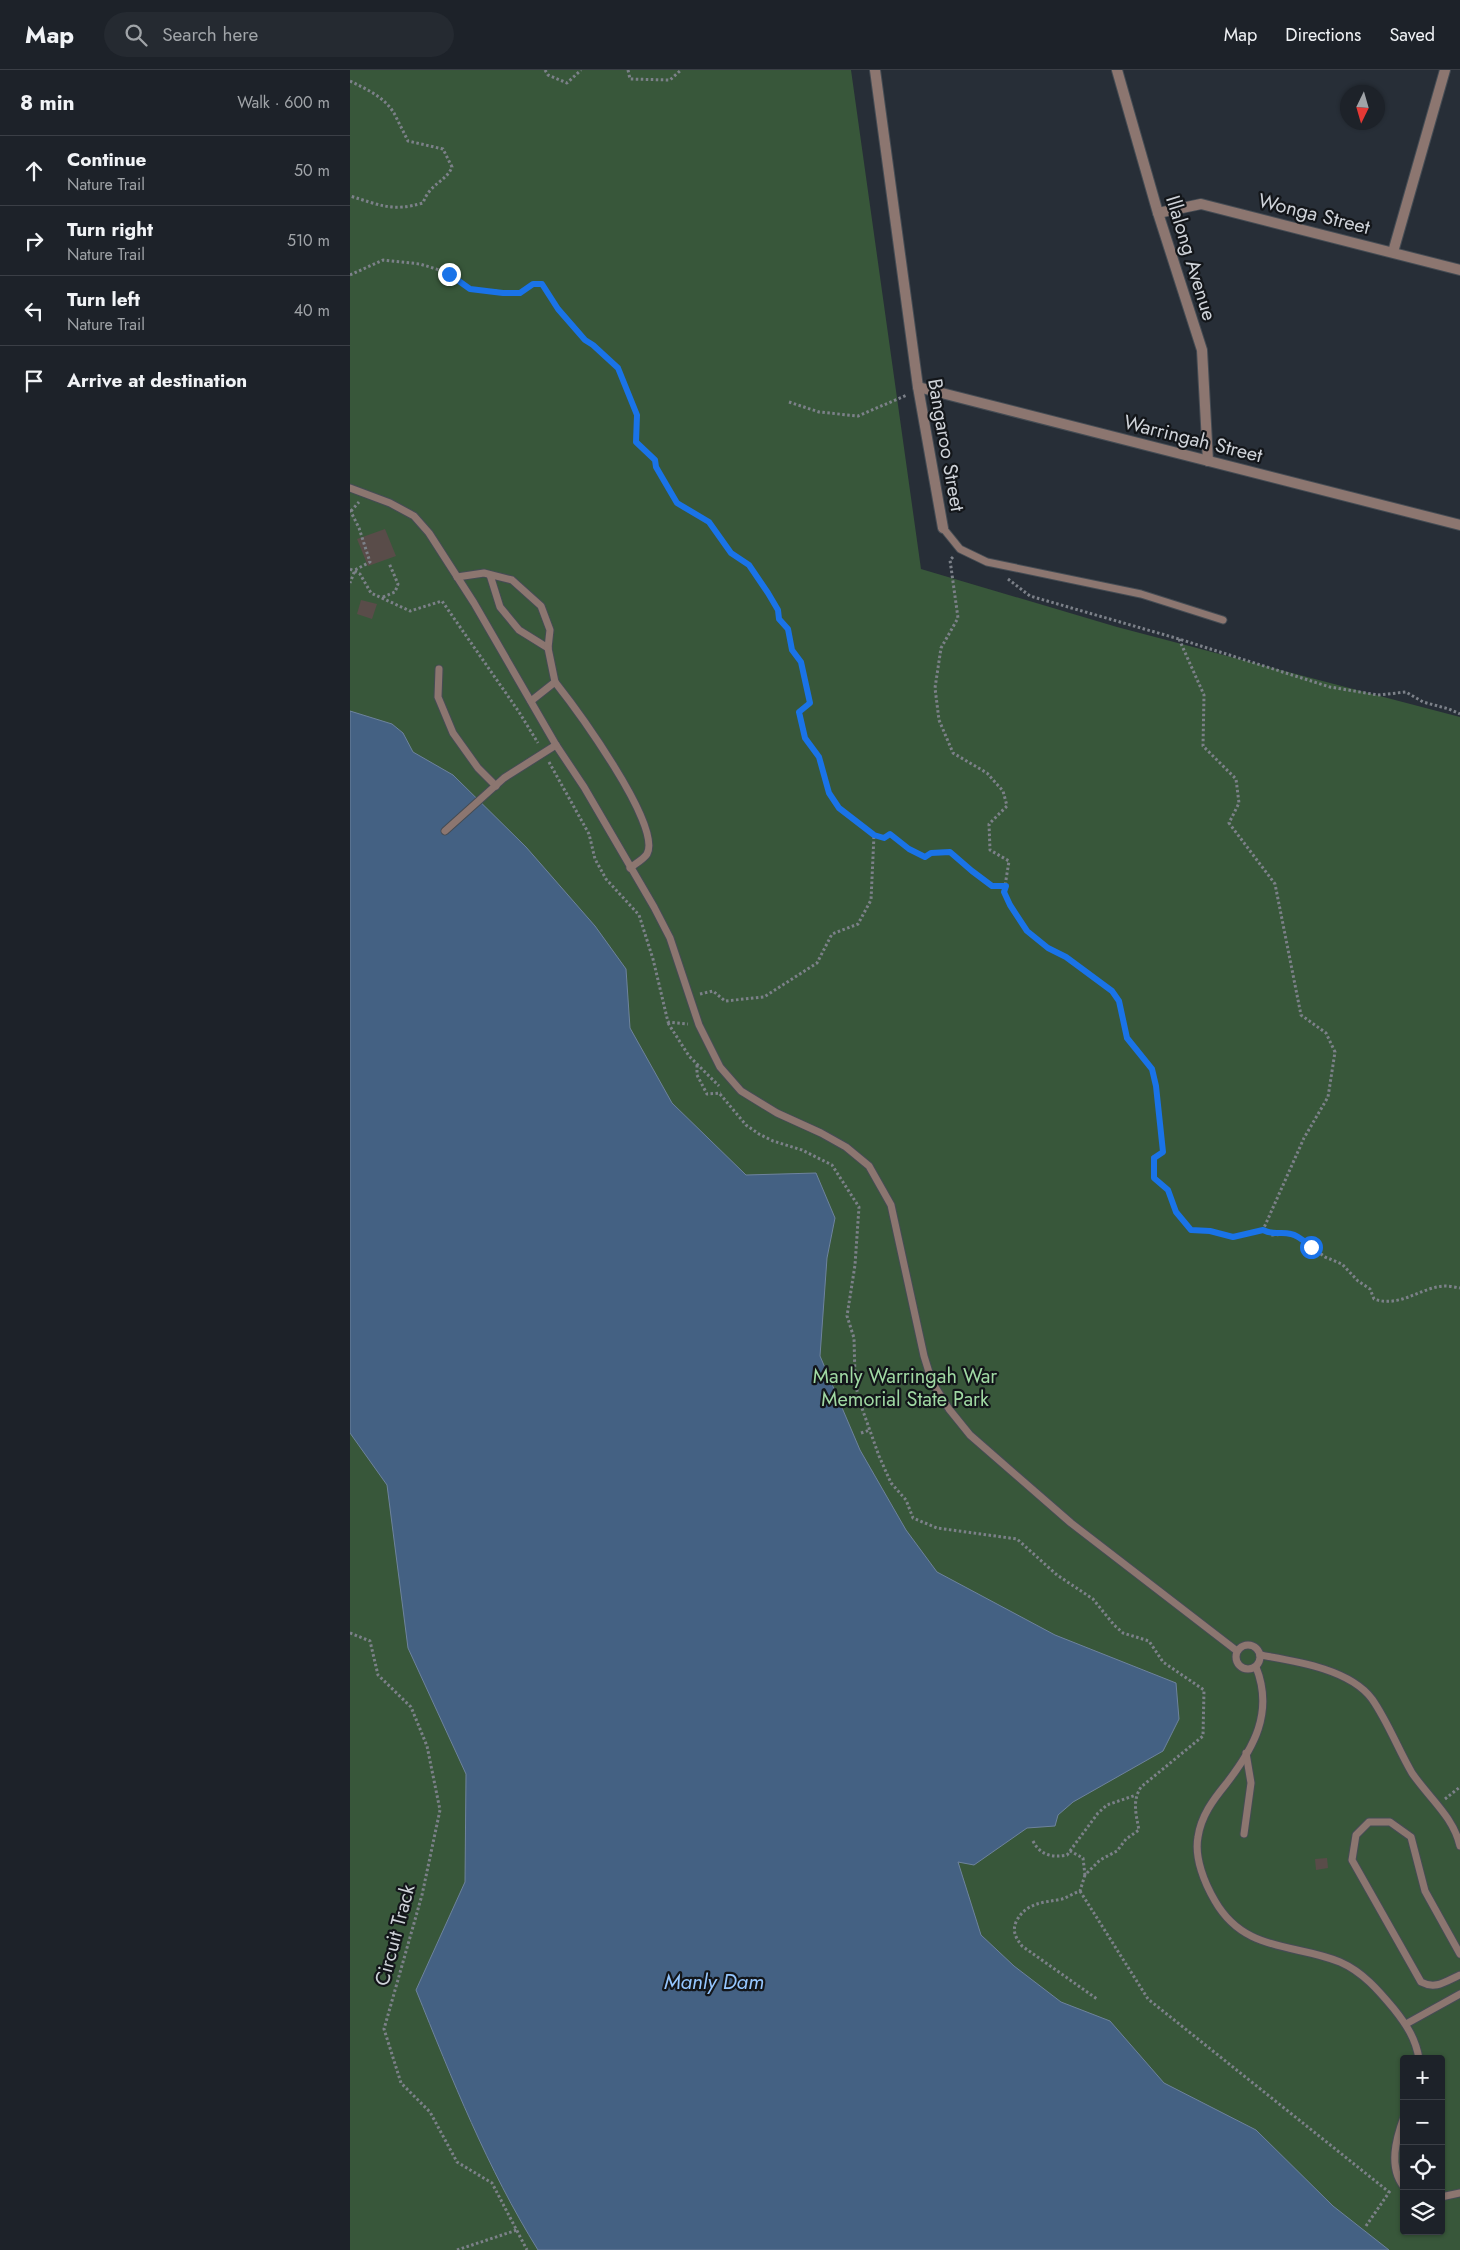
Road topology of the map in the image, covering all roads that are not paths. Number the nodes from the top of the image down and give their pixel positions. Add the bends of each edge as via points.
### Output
1 (874, 70) edge
2 (1117, 70) edge
3 (1445, 70) edge
4 (1158, 214) junction
5 (1393, 252) junction
6 (1460, 270) edge
7 (918, 387) junction
8 (1208, 461) junction
9 (350, 488) edge
10 (1460, 525) edge
11 (943, 528) joint
12 (490, 575) junction
13 (457, 576) junction
14 (1223, 620) dead end
15 (548, 648) junction
16 (439, 670) dead end
17 (555, 682) junction
18 (531, 701) junction
19 (556, 745) junction
20 (496, 786) junction
21 (445, 832) dead end
22 (630, 868) junction
23 (1237, 1651) junction
24 (1260, 1655) junction
25 (1256, 1667) junction
26 (1246, 1753) junction
27 (1244, 1834) dead end
28 (1460, 1846) edge
29 (1460, 1954) edge
30 (1460, 1975) edge
31 (1460, 1994) edge
32 (1406, 2024) junction
33 (1418, 2055) edge
34 (1400, 2128) edge
35 (1400, 2180) edge
36 (1460, 2193) edge
37 (1445, 2196) edge

1 - 7 street, Bangaroo Street
2 - 4 street, Illalong Avenue
3 - 5 street
4 - 5 street, Wonga Street via 1201,204
4 - 8 street, Illalong Avenue via 1202,350
5 - 6 street, Wonga Street
7 - 8 street, Warringah Street
7 - 11 street, Bangaroo Street
8 - 10 street, Warringah Street
9 - 13 lane via 414,516
11 - 14 lane, Bangaroo Street via 960,549 987,562 1141,594
12 - 13 lane
12 - 15 lane via 500,607 519,630
12 - 15 lane via 512,580 541,606 550,630
13 - 18 lane
15 - 17 lane
16 - 20 lane via 438,697 454,733 478,768
17 - 18 lane
17 - 22 lane via 610,757 645,826 649,846 647,854
18 - 19 lane
19 - 20 lane
19 - 22 lane
20 - 21 lane
22 - 23 lane via 670,938 699,1025 720,1067 741,1091 777,1113 838,1142 869,1166 891,1205 924,1356 932,1382 949,1409 970,1435 1071,1523
23 - 24 lane via 1244,1646 1252,1646
23 - 25 lane via 1235,1659 1239,1666 1247,1670
24 - 25 lane
24 - 28 lane via 1322,1669 1356,1683 1371,1698 1413,1773 1450,1820
25 - 26 lane via 1262,1682 1263,1713
26 - 27 lane via 1252,1783
26 - 32 lane via 1213,1799 1197,1839 1198,1857 1216,1902 1246,1934 1273,1946 1340,1962 1360,1974
29 - 30 lane via 1425,1891 1410,1837 1390,1822 1369,1822 1356,1835 1352,1860 1421,1982 1436,1986
31 - 32 lane
32 - 33 lane
34 - 35 lane via 1394,2152 1395,2170
36 - 37 lane

